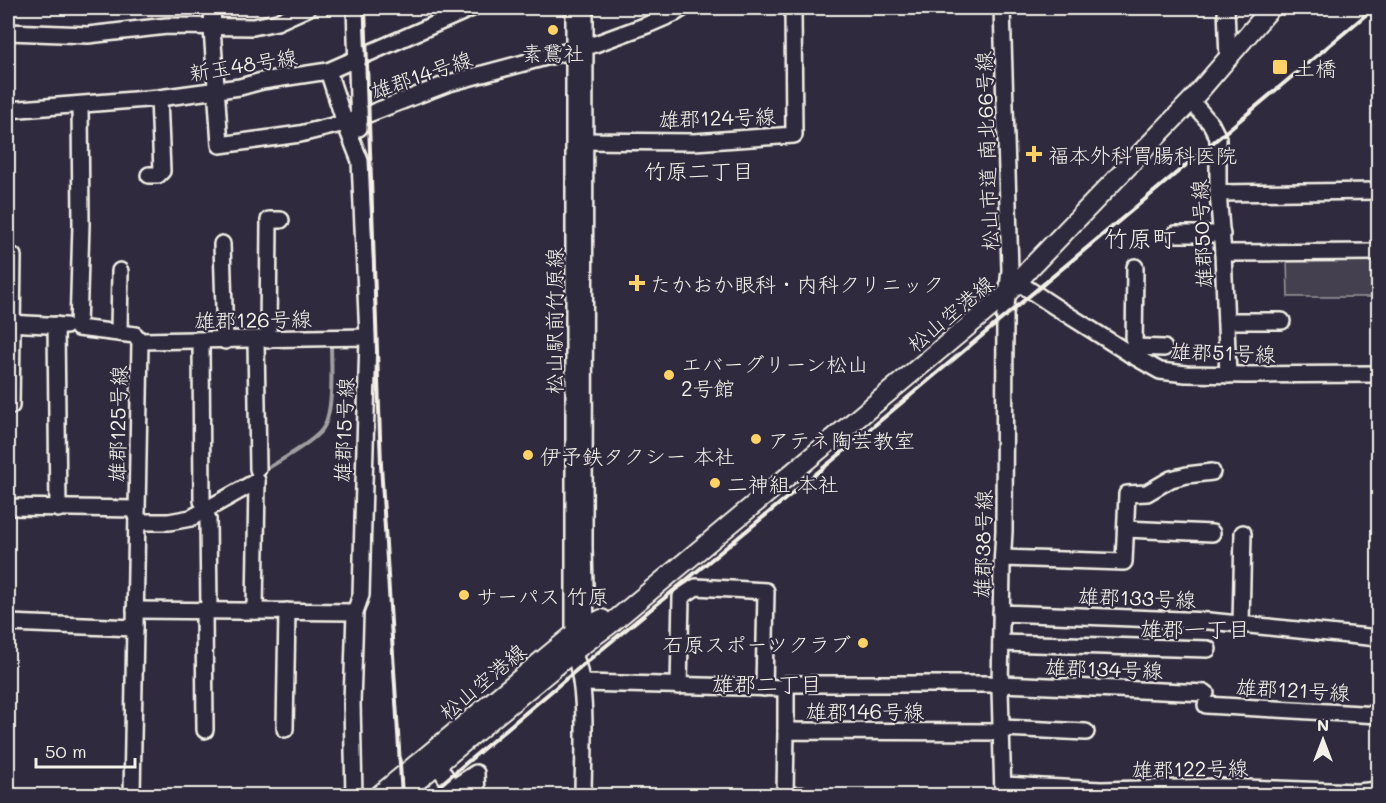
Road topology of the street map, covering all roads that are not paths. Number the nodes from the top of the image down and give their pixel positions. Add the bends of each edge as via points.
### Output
1 (213, 8) edge
2 (308, 8) edge
3 (355, 8) edge
4 (472, 8) edge
5 (574, 8) edge
6 (585, 8) edge
7 (683, 8) edge
8 (793, 8) edge
9 (1002, 8) edge
10 (1226, 8) edge
11 (1270, 8) edge
12 (212, 28) junction
13 (8, 32) edge
14 (580, 47) junction
15 (357, 58) junction
16 (1228, 59) junction
17 (328, 71) junction
18 (215, 90) junction
19 (159, 98) junction
20 (1191, 101) junction
21 (80, 105) junction
22 (8, 110) edge
23 (351, 121) junction
24 (580, 141) junction
25 (149, 175) dead end
26 (1378, 191) edge
27 (1218, 193) junction
28 (280, 220) dead end
29 (1175, 234) dead end
30 (1221, 234) junction
31 (222, 244) dead end
32 (1378, 252) edge
33 (1223, 253) junction
34 (13, 256) dead end
35 (1135, 267) dead end
36 (120, 271) dead end
37 (1013, 282) junction
38 (1226, 321) junction
39 (1282, 321) dead end
40 (10, 323) edge
41 (56, 325) junction
42 (78, 328) junction
43 (119, 332) junction
44 (368, 338) junction
45 (262, 340) junction
46 (140, 341) junction
47 (225, 341) junction
48 (201, 342) junction
49 (1164, 348) dead end
50 (1132, 351) junction
51 (1378, 374) edge
52 (1228, 375) junction
53 (11, 406) dead end
54 (258, 469) dead end
55 (1212, 472) dead end
56 (203, 506) junction
57 (8, 507) edge
58 (58, 509) junction
59 (137, 515) junction
60 (1126, 529) junction
61 (1212, 532) dead end
62 (1244, 533) dead end
63 (1003, 555) junction
64 (135, 610) junction
65 (206, 610) junction
66 (255, 611) junction
67 (287, 611) junction
68 (355, 612) junction
69 (1001, 613) junction
70 (8, 623) edge
71 (1241, 624) junction
72 (135, 628) junction
73 (1378, 638) edge
74 (579, 643) junction
75 (1001, 643) junction
76 (1208, 649) dead end
77 (582, 683) junction
78 (995, 684) junction
79 (679, 686) junction
80 (764, 688) junction
81 (786, 688) junction
82 (1206, 699) joint
83 (1378, 715) edge
84 (285, 729) dead end
85 (205, 730) dead end
86 (1002, 730) junction
87 (786, 731) junction
88 (1086, 732) dead end
89 (433, 759) junction
90 (1003, 790) edge
91 (1378, 790) edge
92 (450, 792) edge
93 (1257, 792) edge
94 (132, 795) edge
95 (354, 795) edge
96 (378, 795) edge
97 (399, 795) edge
98 (477, 795) edge
99 (583, 795) edge
100 (785, 795) edge
101 (814, 795) edge

1 - 12 street
2 - 12 street via 265,26
3 - 15 street
4 - 15 street, 新玉48号線
5 - 14 street, 松山駅前竹原線
6 - 14 street, 松山駅前竹原線
7 - 14 street, 雄郡14号線 via 647,26
8 - 24 street, 雄郡124号線 via 794,135 694,141
9 - 37 street, 松山市道 南北66号線
10 - 16 street
11 - 16 main road, 松山空港線
12 - 13 street via 146,28 88,35
12 - 18 street
14 - 23 street, 雄郡14号線 via 449,83
14 - 24 street, 松山駅前竹原線
15 - 17 street, 新玉48号線
15 - 23 street
16 - 20 main road, 松山空港線
17 - 18 street, 新玉48号線
17 - 23 street
18 - 19 street, 新玉48号線
18 - 23 street, 雄郡14号線 via 220,145 300,134
19 - 21 street, 新玉48号線
19 - 25 street via 162,171
20 - 27 street, 雄郡50号線 via 1218,138
20 - 37 main road, 松山空港線
21 - 22 street, 新玉48号線
21 - 42 street
23 - 44 street, 雄郡15号線 via 360,161
24 - 74 street, 松山駅前竹原線
26 - 27 street
27 - 30 street, 雄郡50号線
28 - 45 street via 269,220
29 - 30 street
30 - 33 street, 雄郡50号線
31 - 47 street
32 - 33 street
33 - 38 street, 雄郡50号線
34 - 40 street
35 - 50 street
36 - 43 street
37 - 50 street, 雄郡51号線
37 - 63 street, 雄郡38号線 via 1005,315
37 - 74 main road, 松山空港線 via 621,613
38 - 39 street
38 - 52 street, 雄郡50号線
40 - 41 street, 雄郡125号線
40 - 53 street
41 - 42 street, 雄郡125号線
41 - 58 street
42 - 43 street, 雄郡125号線
43 - 46 street, 雄郡125号線 via 135,335
44 - 45 street, 雄郡126号線
44 - 68 street, 雄郡15号線 via 361,594
45 - 47 street, 雄郡126号線
45 - 54 street
46 - 48 street, 雄郡126号線
46 - 59 street, 雄郡125号線
47 - 48 street, 雄郡126号線
48 - 56 street
49 - 50 street
50 - 52 street, 雄郡51号線 via 1160,371
51 - 52 street, 雄郡51号線
55 - 60 street via 1171,479 1147,493 1127,494
56 - 59 street via 179,521
56 - 65 street via 208,519
56 - 66 street via 257,481
57 - 58 street
58 - 59 street
59 - 64 street, 雄郡125号線
60 - 61 street
60 - 63 street via 1124,562
62 - 71 street
63 - 69 street, 雄郡38号線
64 - 65 street
64 - 72 street, 雄郡125号線
65 - 66 street
65 - 85 street
66 - 67 street
67 - 68 street
67 - 84 street
68 - 95 street, 雄郡15号線
69 - 71 street, 雄郡133号線
69 - 75 street, 雄郡38号線
70 - 72 street
71 - 73 street, 雄郡133号線
72 - 94 street, 雄郡125号線
74 - 77 street, 松山駅前竹原線
74 - 89 main road, 松山空港線
75 - 76 street
75 - 78 street, 雄郡38号線
77 - 79 street, 雄郡134号線
77 - 99 street, 松山駅前竹原線
78 - 81 street, 雄郡134号線 via 787,684
78 - 82 street, 雄郡134号線
78 - 86 street, 雄郡38号線
79 - 80 street, 雄郡134号線
79 - 80 street via 681,597 696,587 766,591
80 - 81 street, 雄郡134号線
81 - 87 street
82 - 83 street, 雄郡121号線
86 - 87 street, 雄郡146号線
86 - 88 street, 雄郡146号線
86 - 90 street, 雄郡38号線
87 - 100 street, 雄郡146号線
89 - 92 street
89 - 96 main road, 松山空港線
89 - 97 main road, 松山空港線
90 - 93 street, 雄郡122号線
91 - 93 street, 雄郡122号線
92 - 98 street via 476,773
100 - 101 street, 雄郡146号線

